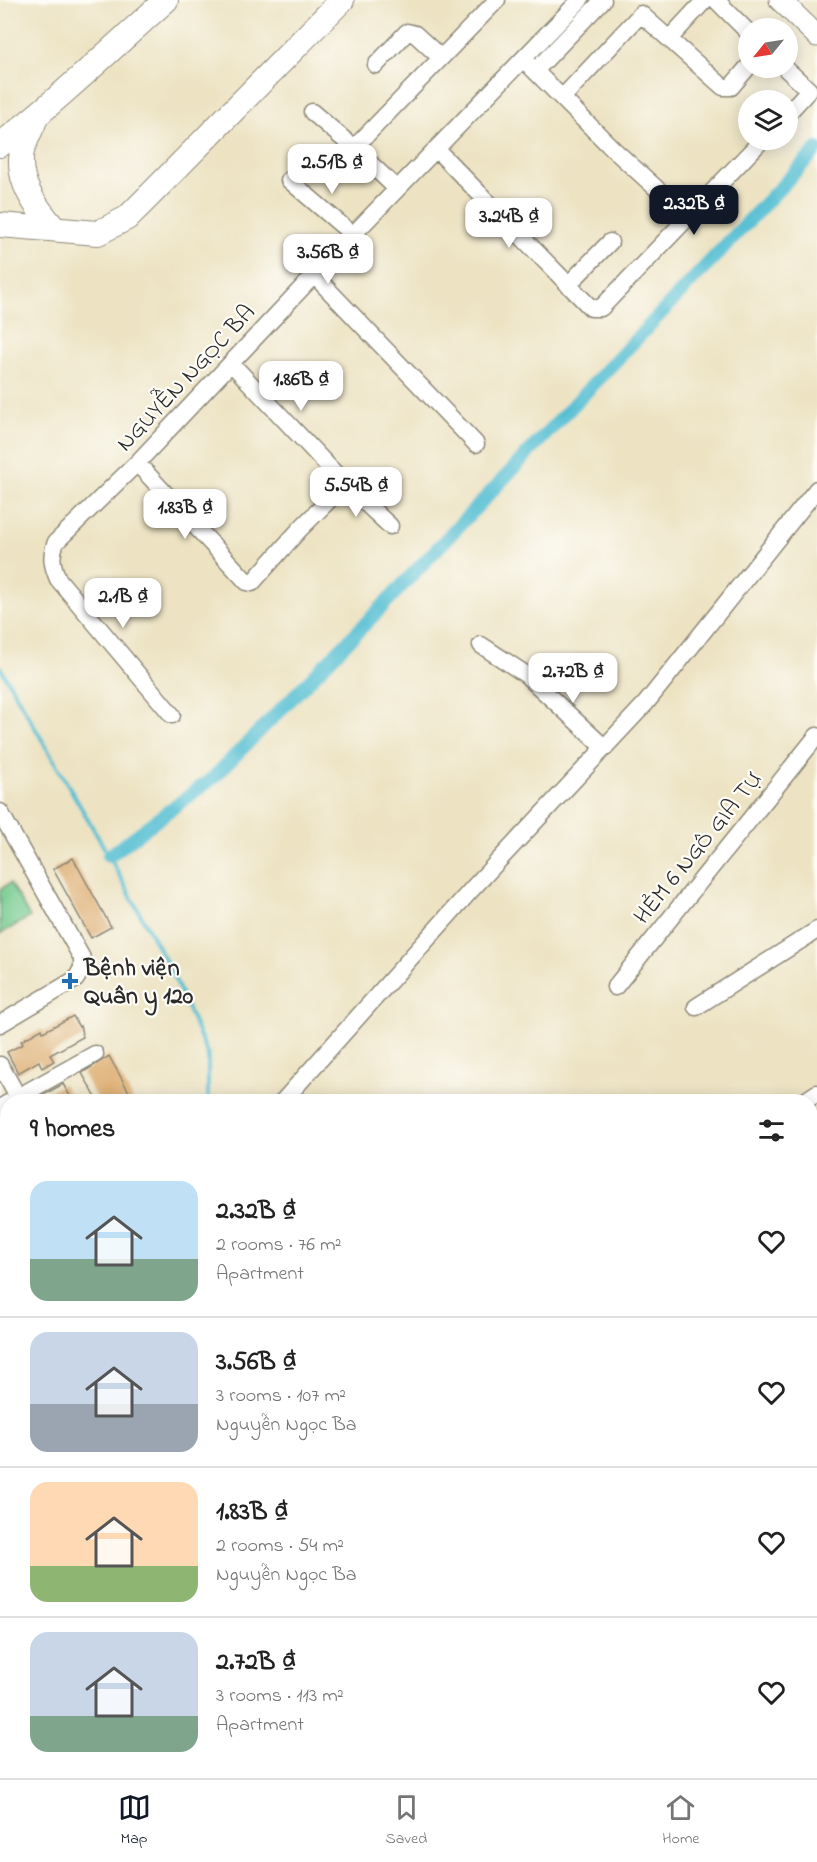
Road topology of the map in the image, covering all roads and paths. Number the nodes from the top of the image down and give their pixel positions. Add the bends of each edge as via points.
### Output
1 (166, 0) edge
2 (342, 0) edge
3 (497, 0) edge
4 (580, 0) edge
5 (603, 0) edge
6 (705, 0) edge
7 (716, 0) edge
8 (780, 0) edge
9 (738, 22) edge
10 (817, 36) edge
11 (669, 39) junction
12 (440, 57) junction
13 (522, 59) junction
14 (376, 65) dead end
15 (535, 71) junction
16 (739, 78) edge
17 (796, 78) edge
18 (562, 98) junction
19 (798, 102) edge
20 (312, 112) dead end
21 (36, 118) junction
22 (0, 130) edge
23 (0, 145) edge
24 (354, 148) junction
25 (436, 149) junction
26 (752, 150) edge
27 (289, 180) dead end
28 (397, 189) junction
29 (688, 217) junction
30 (0, 225) edge
31 (54, 228) junction
32 (353, 235) junction
33 (610, 242) dead end
34 (314, 275) junction
35 (568, 285) junction
36 (231, 363) junction
37 (476, 444) dead end
38 (137, 463) junction
39 (345, 484) junction
40 (817, 489) edge
41 (390, 525) dead end
42 (481, 645) dead end
43 (538, 694) dead end
44 (172, 715) dead end
45 (817, 736) edge
46 (600, 744) junction
47 (0, 812) edge
48 (817, 930) edge
49 (615, 987) dead end
50 (696, 1007) dead end
51 (0, 1024) edge
52 (94, 1054) dead end
53 (0, 1065) edge
54 (10, 1094) edge
55 (24, 1094) edge
56 (288, 1094) edge

1 - 21 highway
2 - 31 highway via 128,218 98,233
3 - 12 street
4 - 13 street, NGUYỄN NGỌC BA
5 - 15 street
6 - 11 street
7 - 9 street
8 - 10 main road
11 - 16 street via 726,88
11 - 18 street via 638,15
12 - 14 street via 416,34 407,32
12 - 24 street
13 - 15 street
13 - 25 street, NGUYỄN NGỌC BA
15 - 18 street
17 - 19 street via 809,90
18 - 29 street
20 - 24 street
21 - 22 highway
21 - 23 highway
21 - 31 highway via 21,165 30,194
24 - 28 street
25 - 28 street, NGUYỄN NGỌC BA
25 - 35 street
26 - 29 street
27 - 32 street
28 - 32 street, NGUYỄN NGỌC BA
29 - 35 street via 601,308 591,308
30 - 31 highway
32 - 34 street, NGUYỄN NGỌC BA
33 - 35 street
34 - 36 street, NGUYỄN NGỌC BA
34 - 37 street
36 - 38 street, NGUYỄN NGỌC BA
36 - 39 street
38 - 39 street via 252,583
38 - 44 street, NGUYỄN NGỌC BA via 56,542 51,553 52,566 58,579
39 - 41 street
40 - 46 street via 667,679
42 - 46 street via 525,674
43 - 46 street via 582,737
45 - 49 street, HẺM 6 NGÔ GIA TỰ
46 - 56 street
47 - 51 street via 82,958 82,969 76,979
48 - 50 street
52 - 55 street
53 - 54 street

